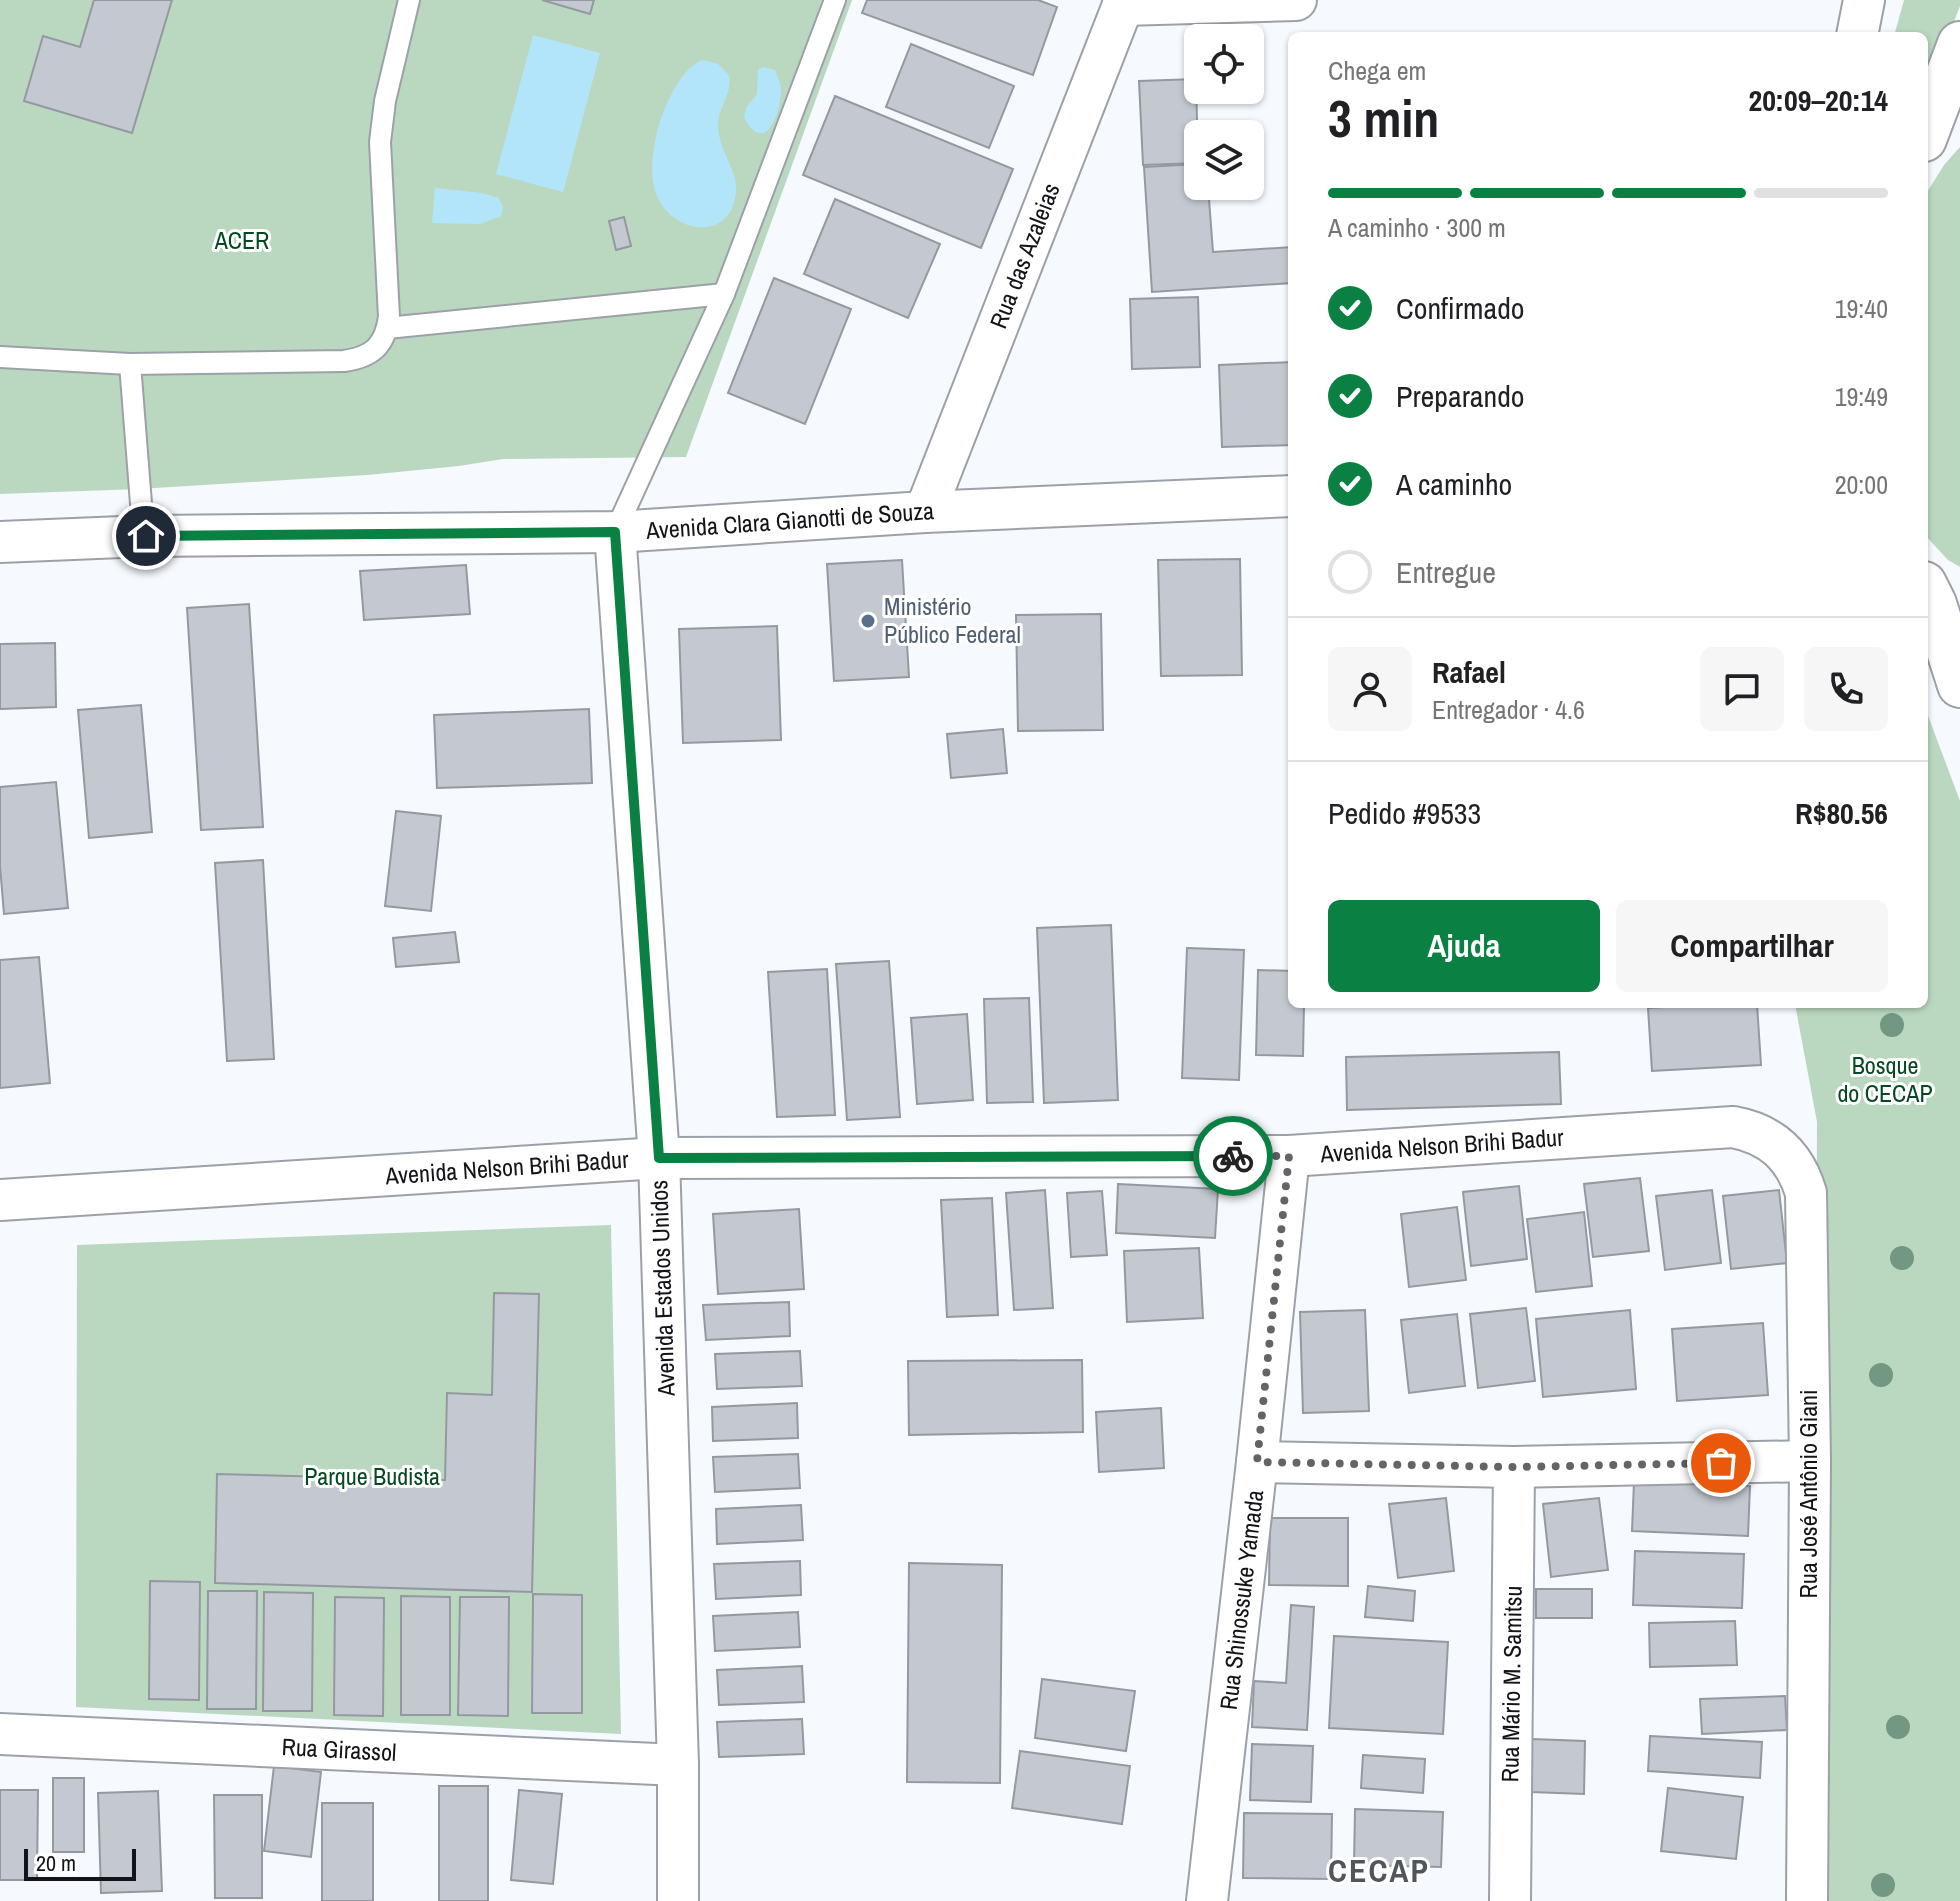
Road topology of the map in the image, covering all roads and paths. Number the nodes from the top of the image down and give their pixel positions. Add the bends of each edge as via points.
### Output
1 (409, 0) edge
2 (835, 0) edge
3 (1296, 0) edge
4 (1864, 0) edge
5 (1124, 3) edge
6 (1858, 32) edge
7 (1960, 44) edge
8 (1960, 119) edge
9 (1928, 128) edge
10 (1928, 153) edge
11 (724, 294) junction
12 (387, 328) junction
13 (0, 357) edge
14 (130, 364) junction
15 (1288, 496) edge
16 (925, 512) junction
17 (615, 532) junction
18 (146, 536) junction
19 (0, 542) edge
20 (1928, 571) edge
21 (1928, 592) edge
22 (1960, 595) edge
23 (1960, 685) edge
24 (1733, 1127) joint
25 (1289, 1156) junction
26 (659, 1158) junction
27 (0, 1200) edge
28 (1810, 1461) junction
29 (1257, 1462) junction
30 (1514, 1467) junction
31 (0, 1734) edge
32 (678, 1765) junction
33 (678, 1901) edge
34 (1207, 1901) edge
35 (1510, 1901) edge
36 (1807, 1901) edge

1 - 12 lane via 380,142
2 - 11 lane
3 - 5 street
4 - 6 street
5 - 16 street, Rua das Azaleias
7 - 9 main road
8 - 10 main road
11 - 12 lane
11 - 17 lane
12 - 14 lane via 375,351 358,359
13 - 14 lane
14 - 18 lane
15 - 16 street, Avenida Clara Gianotti de Souza
16 - 17 street, Avenida Clara Gianotti de Souza
17 - 18 street, Avenida Clara Gianotti de Souza
17 - 26 street, Avenida Estados Unidos
18 - 19 street, Avenida Clara Gianotti de Souza
20 - 22 main road
21 - 23 main road
24 - 25 street, Avenida Nelson Brihi Badur
24 - 28 street, Rua José Antônio Giani via 1751,1130 1784,1151 1806,1193
25 - 26 street, Avenida Nelson Brihi Badur
25 - 29 street, Rua Shinossuke Yamada
26 - 27 street, Avenida Nelson Brihi Badur
26 - 32 street, Avenida Estados Unidos
28 - 30 street
28 - 36 street, Rua José Antônio Giani
29 - 30 street
29 - 34 street, Rua Shinossuke Yamada
30 - 35 street, Rua Mário M. Samitsu
31 - 32 street, Rua Girassol
32 - 33 street, Avenida Estados Unidos

